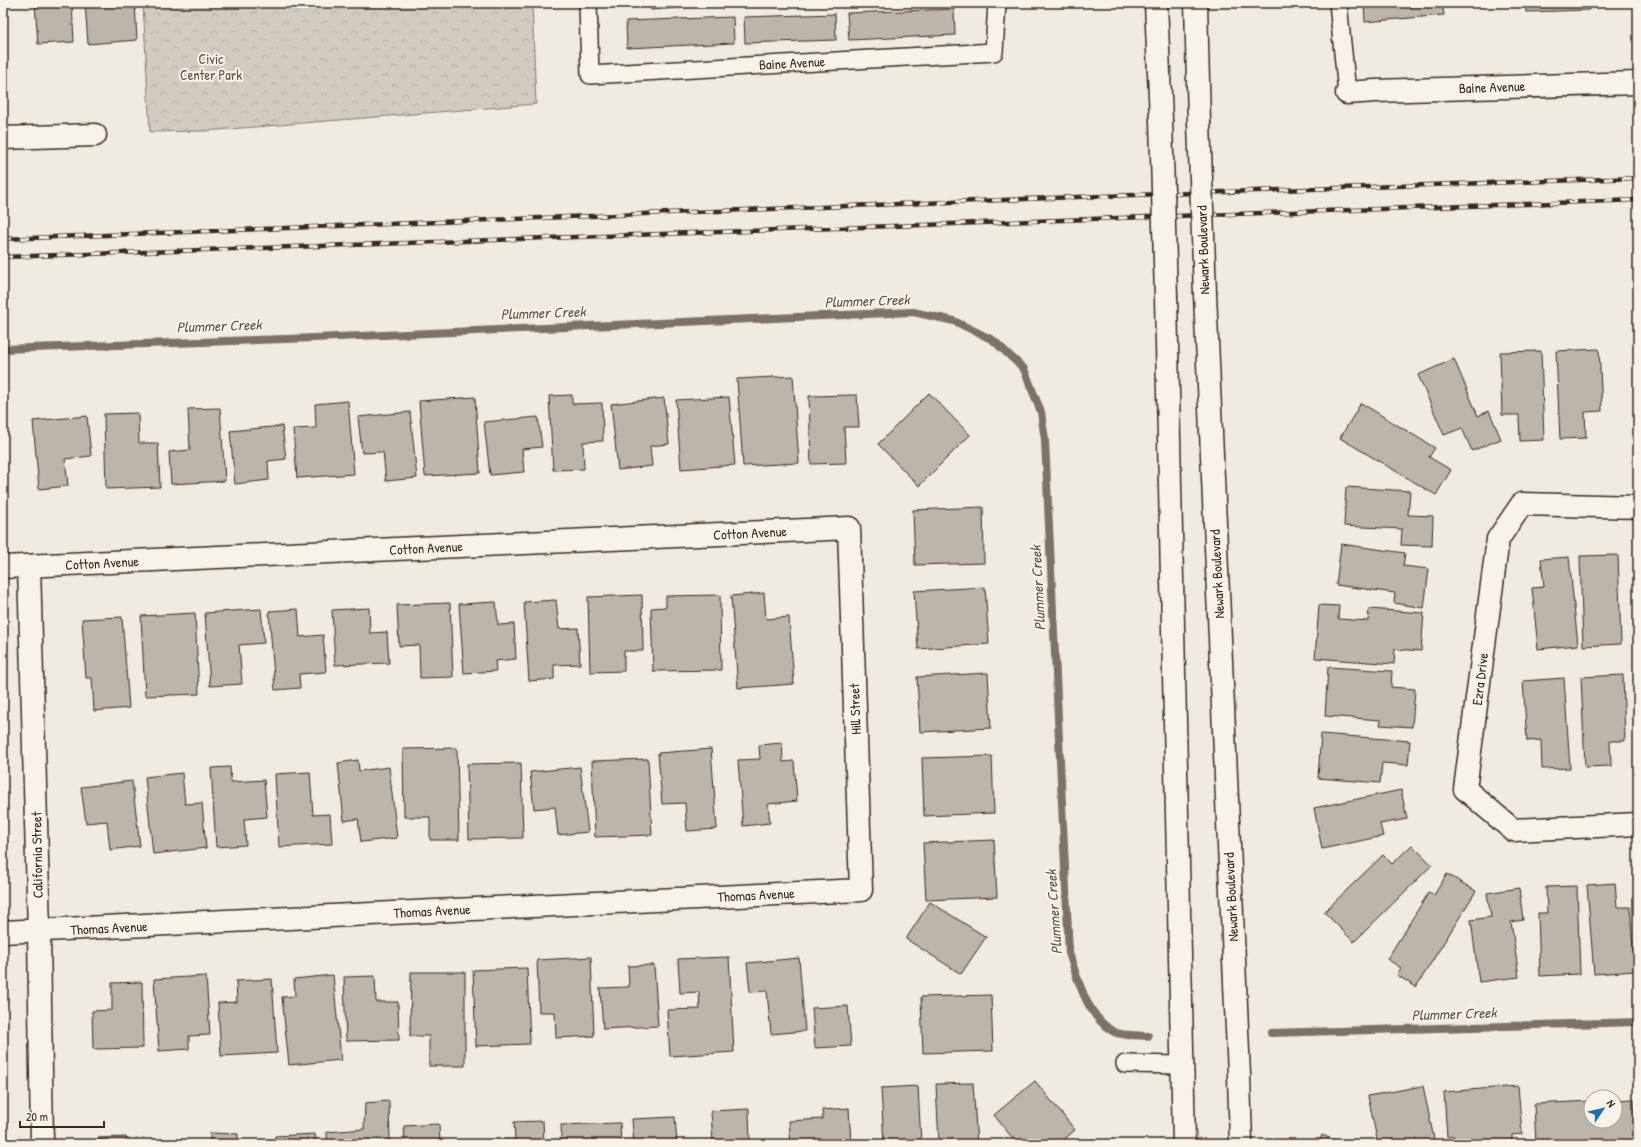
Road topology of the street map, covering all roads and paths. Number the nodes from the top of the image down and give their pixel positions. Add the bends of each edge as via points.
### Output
1 (588, 3) edge
2 (997, 3) edge
3 (1156, 3) edge
4 (1196, 3) edge
5 (1338, 3) edge
6 (1638, 83) edge
7 (1347, 93) joint
8 (95, 135) dead end
9 (3, 138) edge
10 (1638, 507) edge
11 (849, 528) joint
12 (29, 566) junction
13 (3, 567) edge
14 (1638, 824) edge
15 (861, 890) joint
16 (3, 932) edge
17 (39, 932) junction
18 (1125, 1064) dead end
19 (1183, 1065) junction
20 (42, 1144) edge
21 (1184, 1144) edge
22 (1241, 1144) edge

1 - 2 lane, Baine Avenue via 590,75 994,52
3 - 19 street, bridge via 1166,297
4 - 22 street, Newark Boulevard, bridge via 1205,294
5 - 7 lane
6 - 7 street, Baine Avenue
8 - 9 street
10 - 14 street, Ezra Drive via 1522,504 1498,540 1465,789 1513,830
11 - 12 street, Cotton Avenue
11 - 15 street, Hill Street
12 - 13 street, Cotton Avenue
12 - 17 street, California Street
15 - 17 street, Thomas Avenue
16 - 17 street, Thomas Avenue
17 - 20 street, California Street
18 - 19 lane
19 - 21 street

